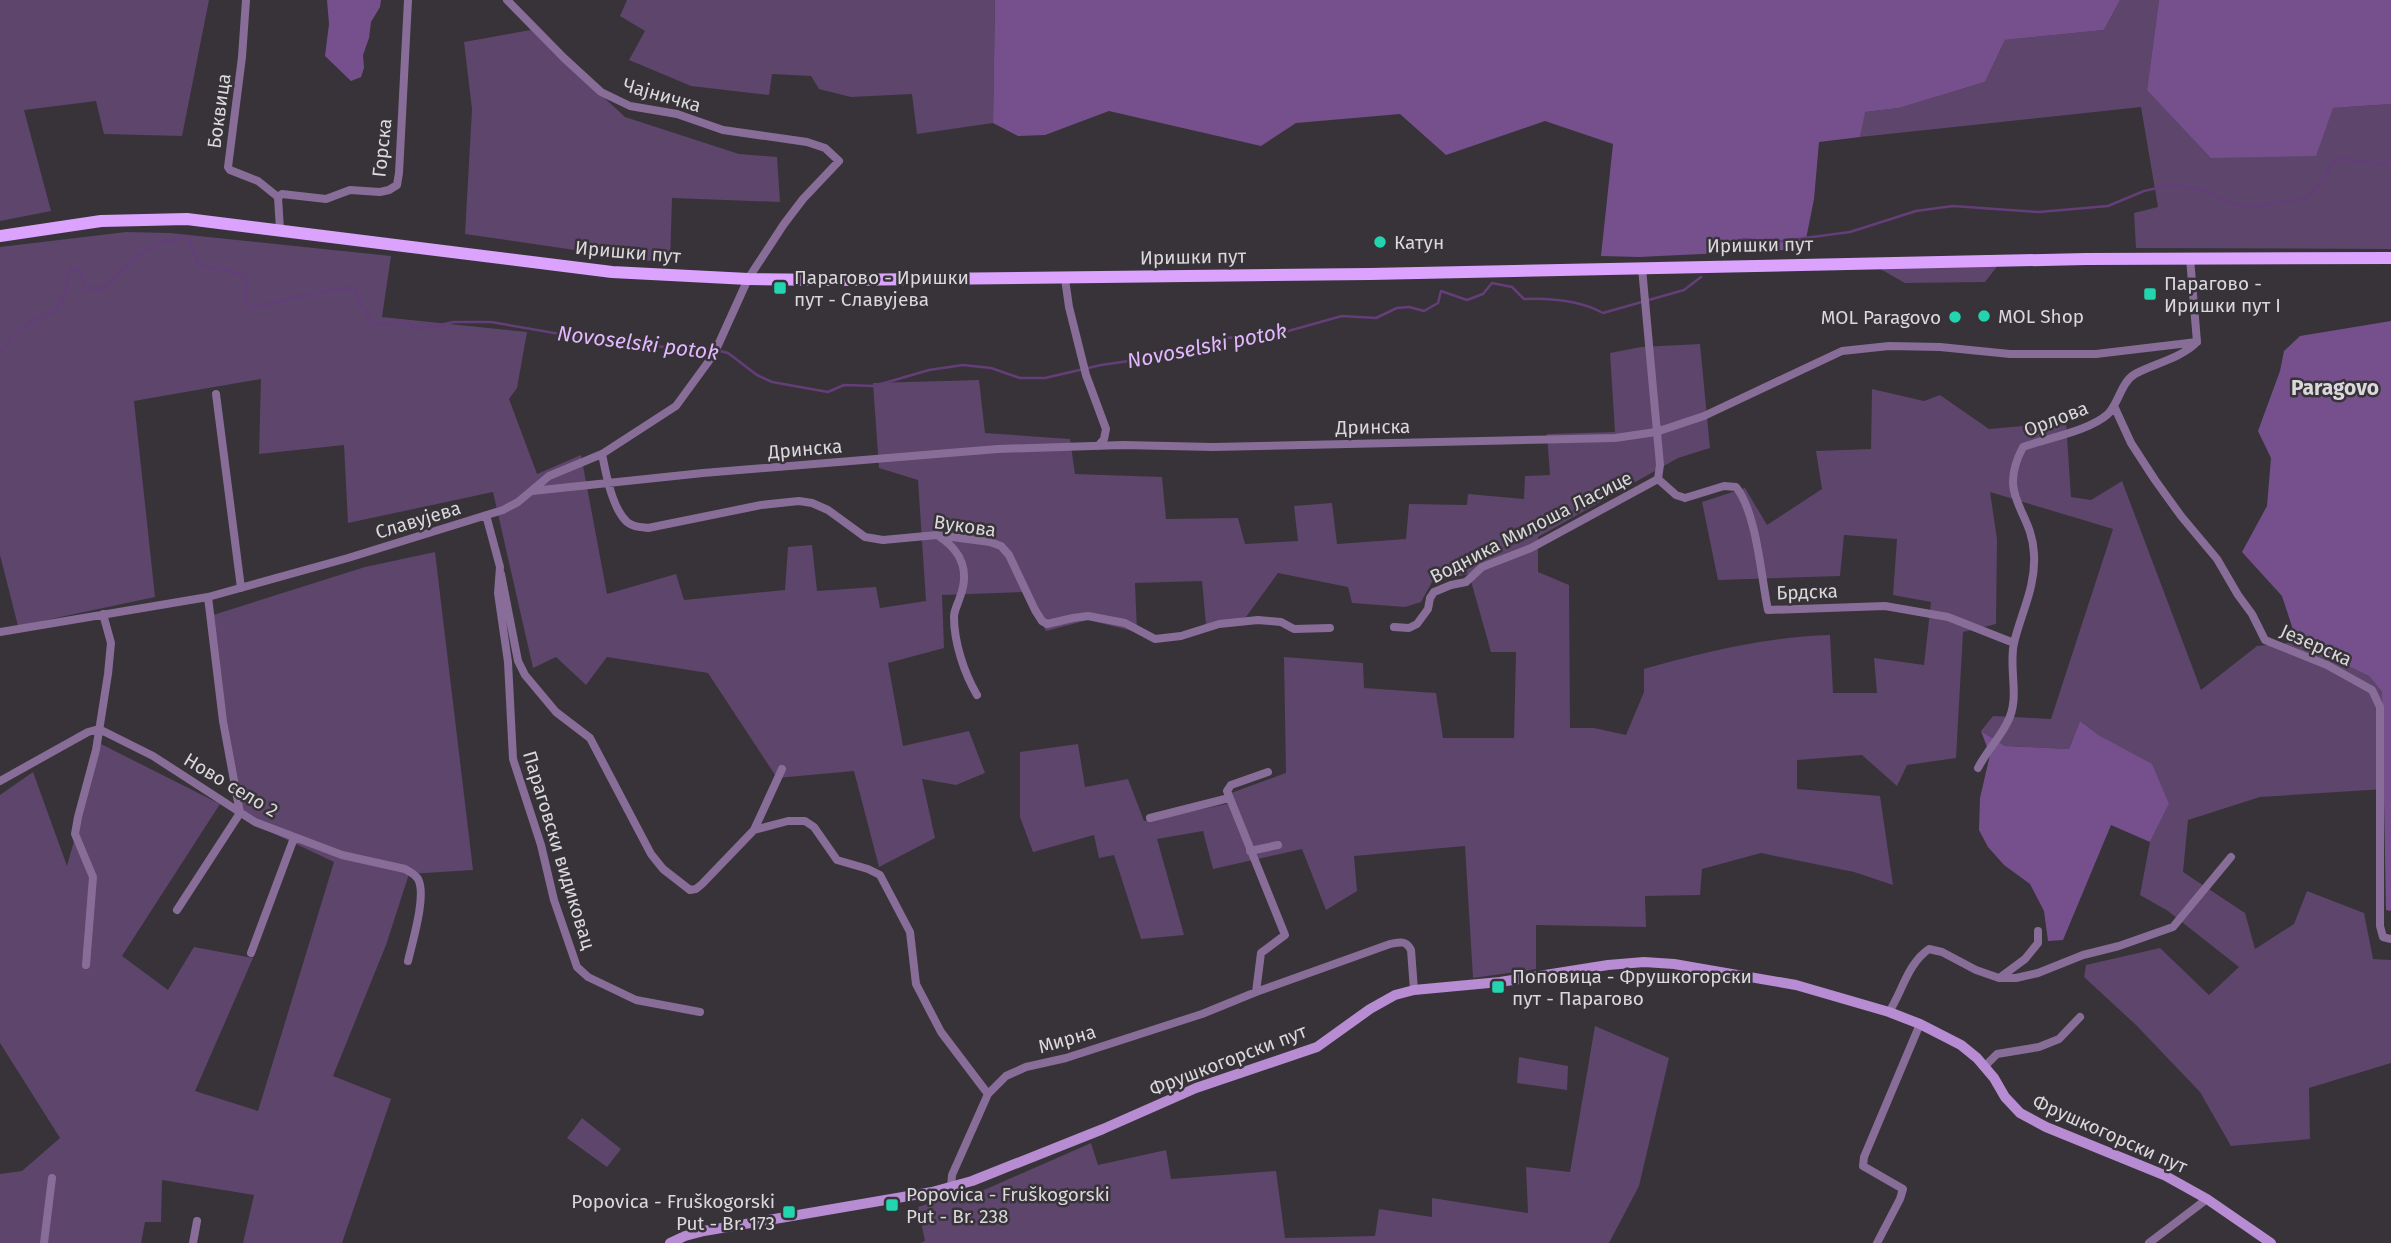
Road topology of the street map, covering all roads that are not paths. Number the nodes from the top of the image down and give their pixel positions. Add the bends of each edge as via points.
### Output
1 (246, 0) edge
2 (408, 0) edge
3 (506, 0) edge
4 (839, 161) joint
5 (278, 197) junction
6 (280, 230) junction
7 (0, 236) edge
8 (2190, 258) junction
9 (2391, 258) edge
10 (1642, 268) junction
11 (748, 279) junction
12 (1065, 279) junction
13 (2197, 342) junction
14 (216, 394) dead end
15 (2114, 406) junction
16 (1106, 429) junction
17 (1656, 432) junction
18 (1123, 445) junction
19 (1098, 446) junction
20 (602, 454) junction
21 (1658, 479) junction
22 (609, 484) junction
23 (532, 491) junction
24 (486, 515) junction
25 (937, 535) junction
26 (500, 567) junction
27 (241, 588) junction
28 (208, 597) junction
29 (103, 614) junction
30 (1330, 628) dead end
31 (1394, 628) dead end
32 (0, 632) edge
33 (2014, 643) junction
34 (976, 695) dead end
35 (99, 729) junction
36 (1978, 768) dead end
37 (782, 769) dead end
38 (1268, 772) dead end
39 (0, 782) edge
40 (1228, 799) junction
41 (240, 813) junction
42 (1150, 818) dead end
43 (754, 830) junction
44 (294, 838) junction
45 (1278, 845) dead end
46 (1250, 851) junction
47 (2231, 857) dead end
48 (177, 910) dead end
49 (2038, 931) dead end
50 (2391, 939) edge
51 (251, 953) dead end
52 (408, 961) dead end
53 (86, 965) dead end
54 (1999, 978) junction
55 (1414, 990) junction
56 (1256, 992) junction
57 (700, 1012) dead end
58 (1889, 1012) junction
59 (2080, 1017) dead end
60 (1920, 1024) junction
61 (1984, 1067) junction
62 (988, 1094) junction
63 (52, 1178) dead end
64 (951, 1187) junction
65 (2207, 1199) junction
66 (197, 1221) dead end
67 (44, 1243) edge
68 (193, 1243) edge
69 (670, 1243) edge
70 (1877, 1243) edge
71 (2149, 1243) edge
72 (2271, 1243) edge

1 - 5 street, Боквица via 228,164 230,170 258,181
2 - 5 street, Горска via 397,185 380,192 350,190 326,199 285,193
3 - 4 street, Чајничка via 601,92 630,106 677,114 723,130 807,142 825,148
4 - 11 street, Славујева via 803,199
5 - 6 street
6 - 7 main road, Иришки пут via 211,221 139,219 69,224
6 - 11 main road, Иришки пут via 612,272
8 - 9 main road, Иришки пут
8 - 10 main road, Иришки пут
8 - 13 street
10 - 12 main road, Иришки пут
10 - 17 street
11 - 12 main road, Иришки пут
11 - 20 street, Славујева via 714,354 676,406
12 - 16 street via 1086,375
13 - 15 street, Орлова via 2188,351 2131,376
13 - 17 street, Дринска via 2096,354 1889,346 1842,351 1704,416
14 - 27 street
15 - 33 street, Орлова via 2086,426 2022,447 2016,459 2012,490 2035,552 2033,585
15 - 50 street, Језерска via 2131,443 2217,559 2265,640 2372,690 2380,707 2380,926 2383,937
16 - 18 street
16 - 19 street
17 - 18 street, Дринска via 1615,438 1470,442
17 - 21 street
18 - 19 street, Дринска
19 - 22 street, Дринска via 911,455
20 - 22 street, Вукова
20 - 23 street, Славујева via 550,476
21 - 31 street, Водника Милоша Ласице via 1531,548 1482,567 1466,582 1434,592 1428,610 1416,624
21 - 33 street, Брдска via 1685,498 1736,486 1746,506 1768,610 1885,606 1948,618
22 - 23 street, Дринска
22 - 25 street, Вукова via 620,512 636,527 799,501 828,510 866,537
23 - 24 street, Славујева
24 - 26 street, Параговски видиковац
24 - 27 street, Славујева
25 - 30 street, Вукова via 1001,547 1047,624 1102,618 1132,626 1155,639 1258,620 1281,622 1294,629
25 - 34 street via 959,553 964,571 962,594 953,614 956,640
26 - 43 street, Параговски видиковац via 518,661 525,675 556,712 590,738 663,869 690,890 696,889
26 - 57 street, Параговски видиковац via 498,593 509,663 513,759 577,967 636,1000
27 - 28 street, Славујева
28 - 29 street, Славујева
28 - 41 street
29 - 32 street, Славујева
29 - 35 street via 111,643
33 - 36 street, Орлова via 2014,700 2008,722
35 - 39 street
35 - 41 street, Ново село 2 via 153,756
35 - 53 street via 75,834 93,877
37 - 43 street, Параговски видиковац
38 - 40 street via 1231,785
40 - 42 street
40 - 46 street
41 - 44 street, Ново село 2
41 - 48 street
43 - 62 street via 805,821 837,860 880,875 910,932 916,984 942,1032
44 - 51 street
44 - 52 street, Ново село 2 via 413,873 421,888
45 - 46 street
46 - 56 street via 1284,935 1261,953
47 - 54 street via 2173,927 2038,973
49 - 54 street via 2038,943 2025,959
54 - 58 street via 1929,949 1920,955
55 - 56 street, Мирна via 1411,950 1402,942
55 - 58 street, Фрушкогорски пут via 1644,962 1796,985
55 - 64 street, Фрушкогорски пут via 1370,1009 1317,1047 1196,1088
56 - 62 street, Мирна via 1202,1014 1026,1067 1006,1076
58 - 60 street, Фрушкогорски пут
59 - 61 street via 2059,1039 1997,1054
60 - 61 street, Фрушкогорски пут via 1961,1045
60 - 70 street via 1864,1157 1863,1166 1903,1189
61 - 65 street, Фрушкогорски пут via 2021,1113 2164,1175
62 - 64 street, Мирна via 951,1175
63 - 67 street
64 - 69 street, Фрушкогорски пут via 704,1231
65 - 71 street
65 - 72 street, Фрушкогорски пут
66 - 68 street

